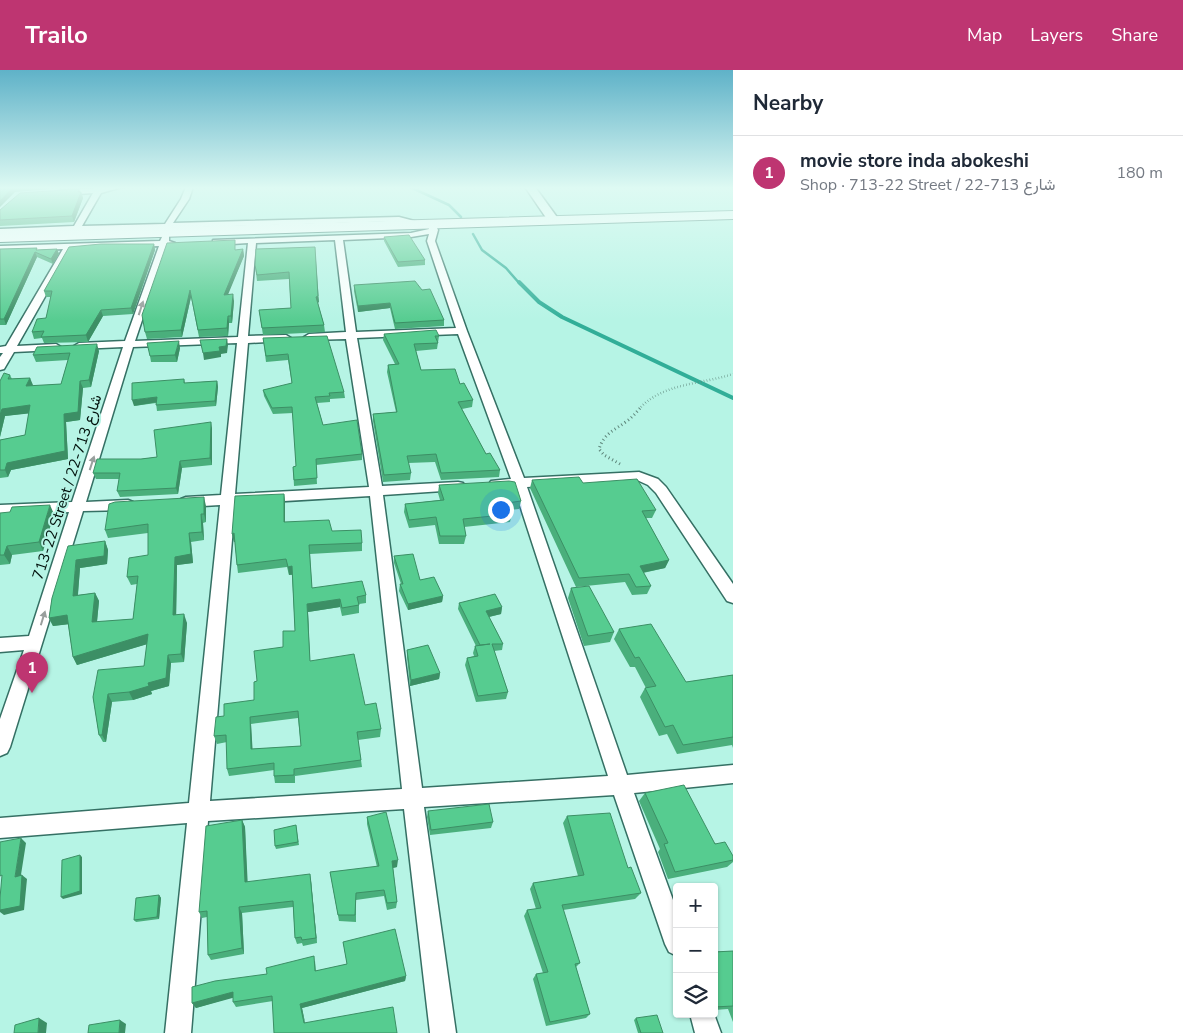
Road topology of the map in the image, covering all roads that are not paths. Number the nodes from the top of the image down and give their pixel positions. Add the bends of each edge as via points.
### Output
1 (127, 232) edge
2 (167, 232) edge
3 (255, 232) edge
4 (417, 232) edge
5 (430, 232) edge
6 (165, 235) junction
7 (0, 237) edge
8 (339, 239) junction
9 (0, 242) edge
10 (203, 242) edge
11 (252, 242) junction
12 (183, 243) edge
13 (69, 246) junction
14 (0, 249) edge
15 (462, 331) junction
16 (351, 335) junction
17 (242, 339) junction
18 (129, 344) junction
19 (5, 350) edge
20 (0, 367) edge
21 (519, 482) junction
22 (376, 491) junction
23 (228, 500) junction
24 (172, 502) edge
25 (144, 504) edge
26 (78, 507) junction
27 (0, 510) edge
28 (733, 597) edge
29 (35, 642) junction
30 (0, 646) edge
31 (0, 747) edge
32 (733, 774) edge
33 (621, 785) junction
34 (413, 799) junction
35 (198, 812) junction
36 (0, 828) edge
37 (673, 933) edge
38 (703, 1018) edge
39 (178, 1033) edge
40 (443, 1033) edge
41 (708, 1033) edge

1 - 6 street
2 - 6 street, 713-22 Street / شارع 713-22
3 - 6 highway
4 - 8 street
5 - 15 street
6 - 7 highway
6 - 9 highway
6 - 12 street
6 - 13 street
18 -> 6 street, 713-22 Street / شارع 713-22
8 - 11 street
8 - 16 street
10 - 11 street
11 - 17 street
13 - 14 street
13 - 19 street
15 - 16 street
15 - 21 street
16 - 17 street
16 - 22 street
17 - 18 street
17 - 23 street
18 - 19 street
26 -> 18 street, 713-22 Street / شارع 713-22
19 - 20 street
21 - 22 street
21 - 28 street via 640,476 653,482
21 - 33 street
22 - 23 street
22 - 34 street
23 - 24 street
23 - 35 street
25 - 26 street
26 - 27 street
29 -> 26 street, 713-22 Street / شارع 713-22
29 - 30 street
29 - 31 street, 713-22 Street / شارع 713-22
32 - 33 street
33 - 34 street
33 - 37 street
34 - 35 street
34 - 40 street
35 - 36 street
35 - 39 street
38 - 41 street

